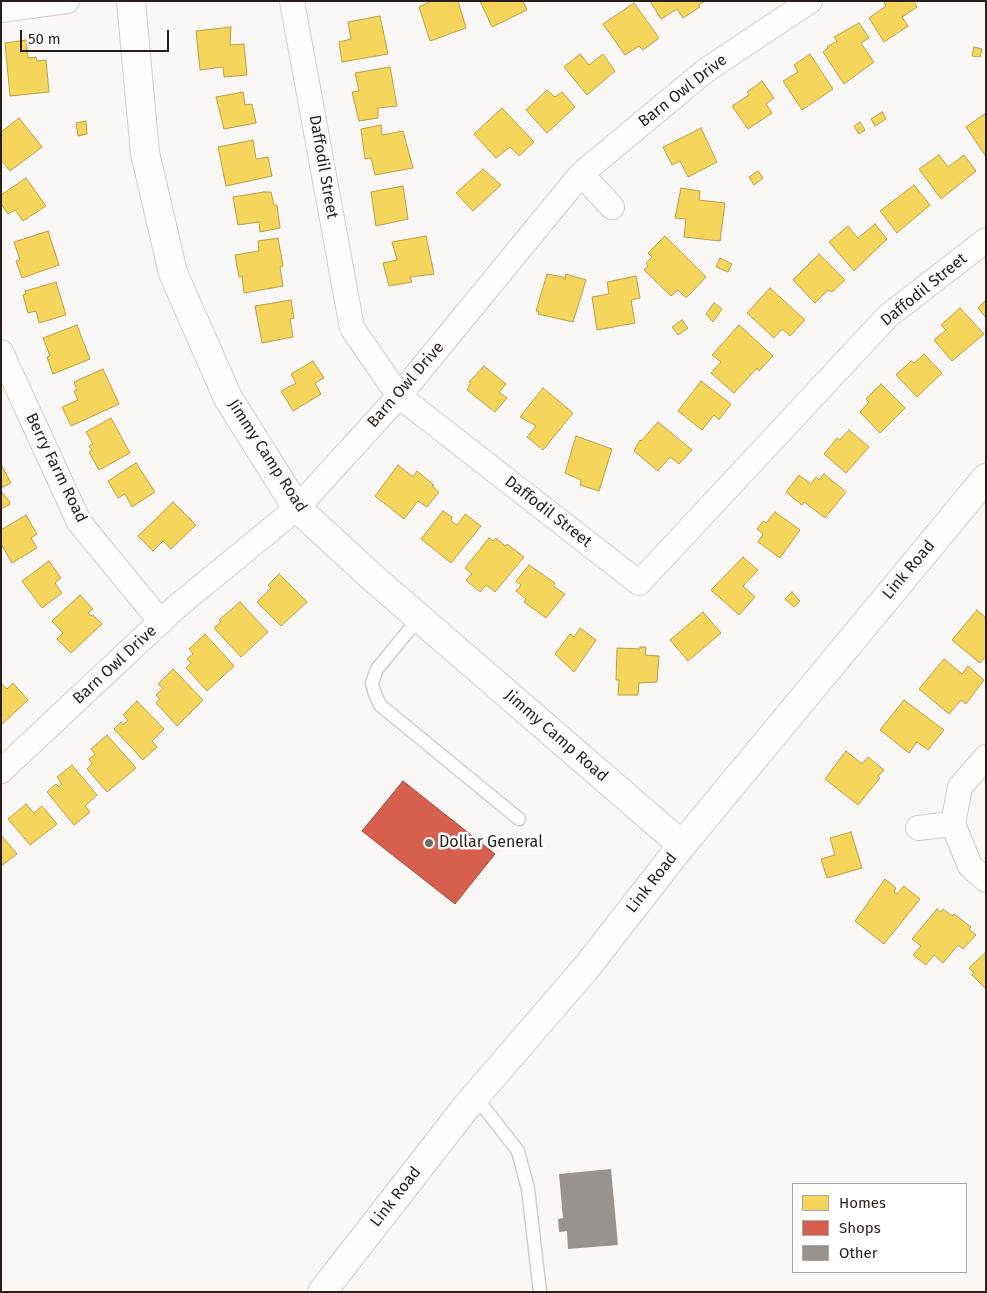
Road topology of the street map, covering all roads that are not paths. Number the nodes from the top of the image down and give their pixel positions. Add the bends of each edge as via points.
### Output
1 (67, 1) edge
2 (130, 1) edge
3 (292, 1) edge
4 (810, 1) edge
5 (1, 10) edge
6 (581, 174) junction
7 (612, 207) dead end
8 (986, 240) edge
9 (1, 352) edge
10 (399, 396) junction
11 (986, 478) edge
12 (297, 508) junction
13 (419, 618) junction
14 (161, 622) junction
15 (986, 757) edge
16 (1, 771) edge
17 (518, 819) dead end
18 (953, 824) junction
19 (918, 828) dead end
20 (682, 845) junction
21 (986, 880) edge
22 (475, 1096) junction
23 (322, 1292) edge
24 (540, 1292) edge

1 - 5 street
2 - 12 street, Jimmy Camp Road via 145,153 173,273 228,398
3 - 10 street, Daffodil Street via 352,328
4 - 6 street, Barn Owl Drive via 704,71
6 - 7 street
6 - 10 street, Barn Owl Drive
8 - 10 street, Daffodil Street via 888,316 639,583
9 - 14 street, Berry Farm Road via 79,522
10 - 12 street, Barn Owl Drive
11 - 20 street, Link Road
12 - 13 street, Jimmy Camp Road
12 - 14 street, Barn Owl Drive
13 - 17 lane via 377,669 372,683 374,694 380,705
13 - 20 street, Jimmy Camp Road
14 - 16 street, Barn Owl Drive
15 - 18 street via 960,786
18 - 19 street
18 - 21 street via 970,866
20 - 22 street, Link Road via 586,968
22 - 23 street, Link Road
22 - 24 lane via 518,1151 528,1189

